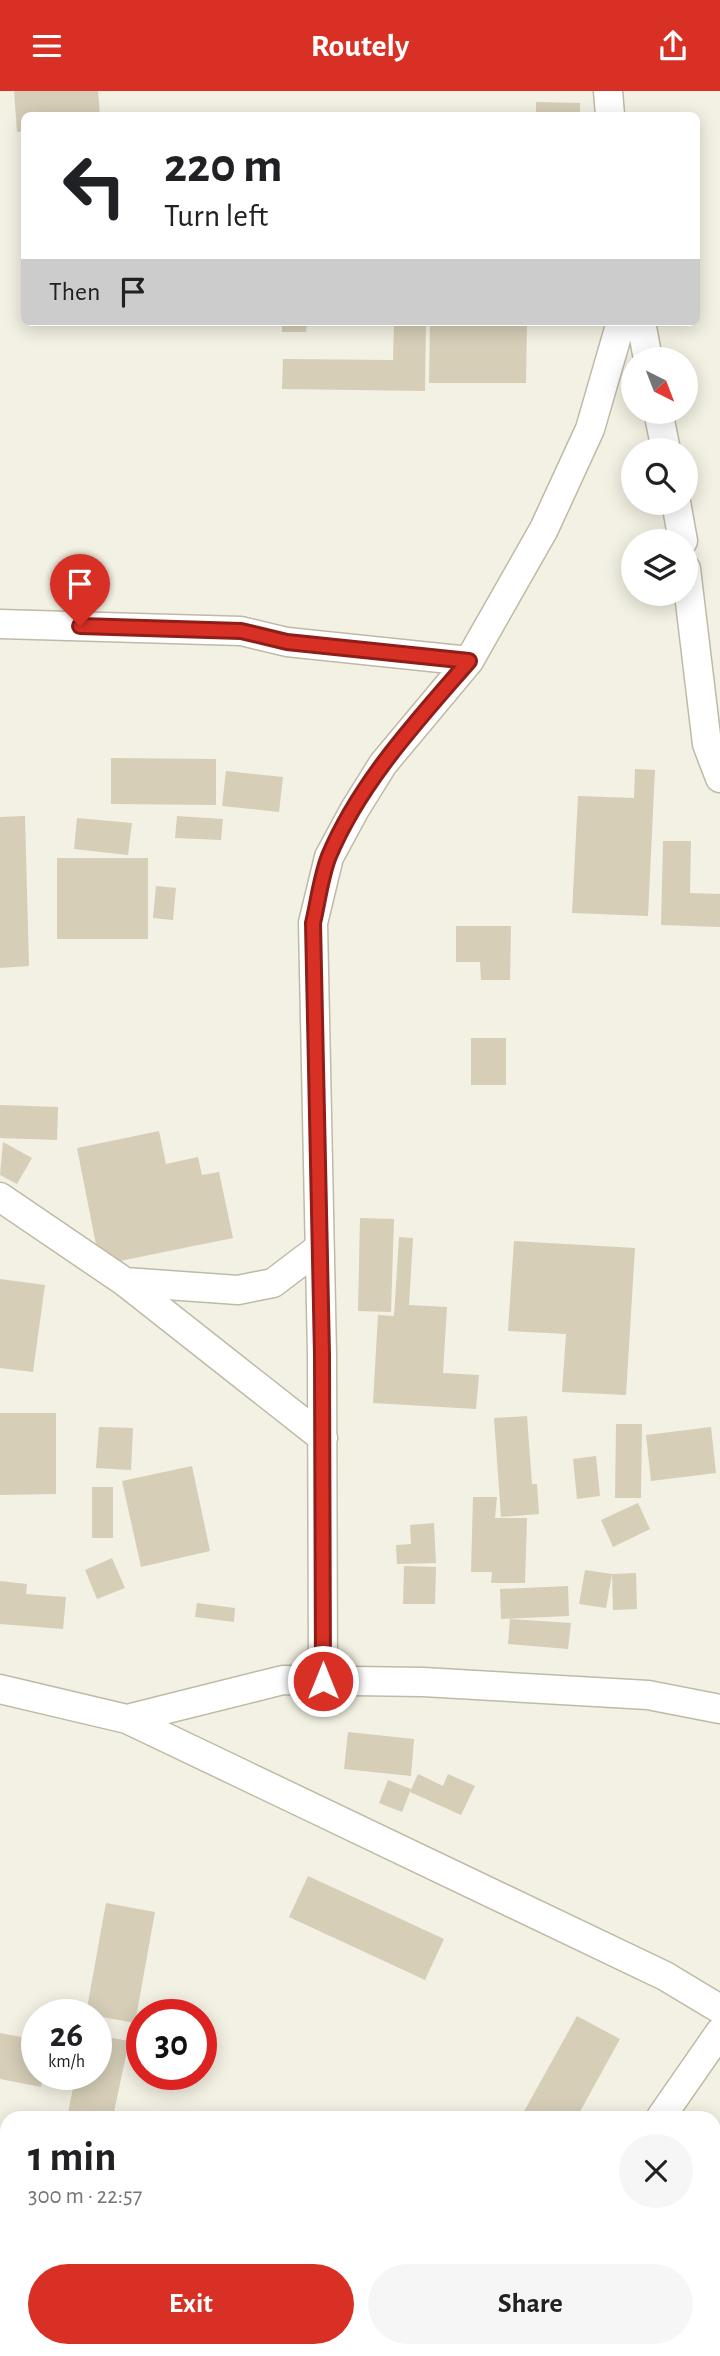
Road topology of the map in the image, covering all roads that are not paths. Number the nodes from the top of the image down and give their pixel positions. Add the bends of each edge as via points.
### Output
1 (608, 91) edge
2 (610, 112) edge
3 (620, 326) edge
4 (642, 326) edge
5 (646, 347) edge
6 (690, 606) edge
7 (0, 624) edge
8 (469, 661) junction
9 (720, 778) edge
10 (0, 1197) edge
11 (320, 1248) junction
12 (125, 1282) junction
13 (323, 1438) junction
14 (323, 1681) junction
15 (0, 1689) edge
16 (720, 1709) edge
17 (127, 1719) junction
18 (720, 2009) edge
19 (720, 2032) edge
20 (665, 2111) edge

1 - 2 street
3 - 8 street via 590,429 544,529
4 - 5 street
6 - 9 street via 707,744
7 - 8 street via 241,631 287,642
8 - 11 street via 383,764 329,857 313,923
10 - 12 street
11 - 12 street via 273,1283 237,1290
11 - 13 street
12 - 13 street
13 - 14 street
14 - 16 street via 648,1695
14 - 17 street via 283,1680
15 - 17 street
17 - 18 street via 665,1976
19 - 20 street

